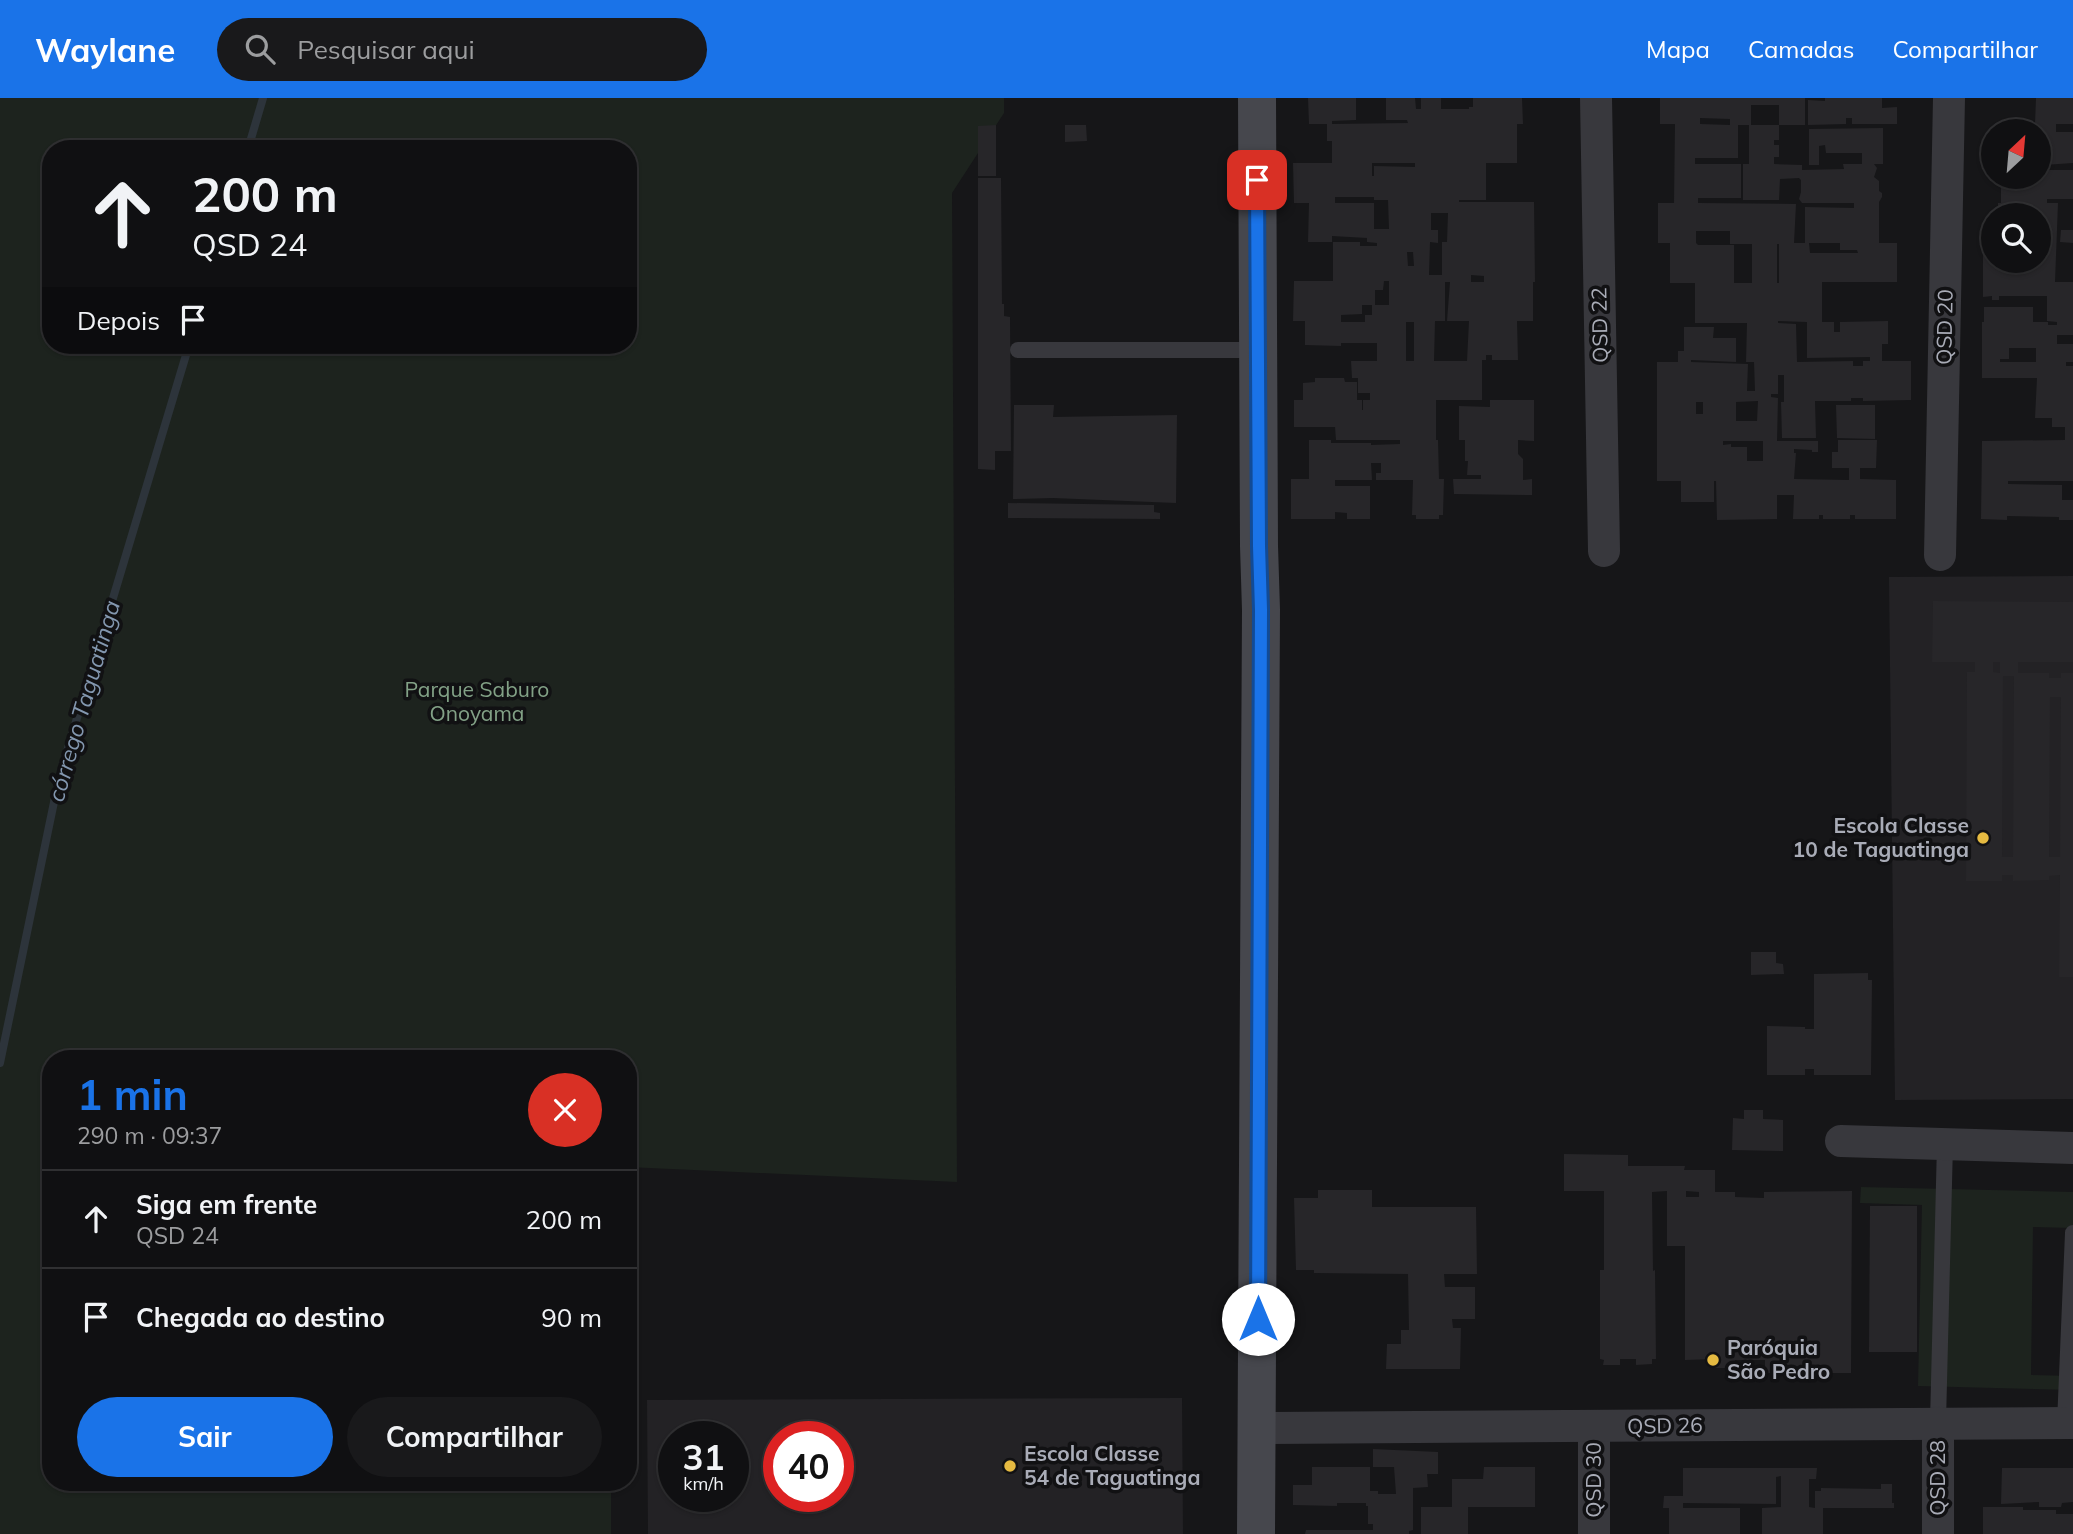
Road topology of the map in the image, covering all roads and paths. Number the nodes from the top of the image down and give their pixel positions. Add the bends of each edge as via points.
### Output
1 (1257, 98) edge
2 (1596, 98) edge
3 (1949, 98) edge
4 (1018, 350) dead end
5 (1258, 350) junction
6 (1604, 551) dead end
7 (1940, 555) dead end
8 (1841, 1141) dead end
9 (1945, 1144) junction
10 (2073, 1147) edge
11 (2073, 1233) edge
12 (1938, 1422) junction
13 (2069, 1423) edge
14 (1257, 1427) junction
15 (1594, 1427) junction
16 (1256, 1534) edge
17 (1594, 1534) edge
18 (1938, 1534) edge

1 - 5 street
2 - 6 street, QSD 22
3 - 7 street, QSD 20
4 - 5 lane
5 - 14 street
8 - 9 street
9 - 10 street
9 - 12 lane
11 - 13 lane
12 - 13 street, QSD 26
12 - 15 street, QSD 26
12 - 18 street, QSD 28
14 - 15 street, QSD 26
14 - 16 street
15 - 17 street, QSD 30

